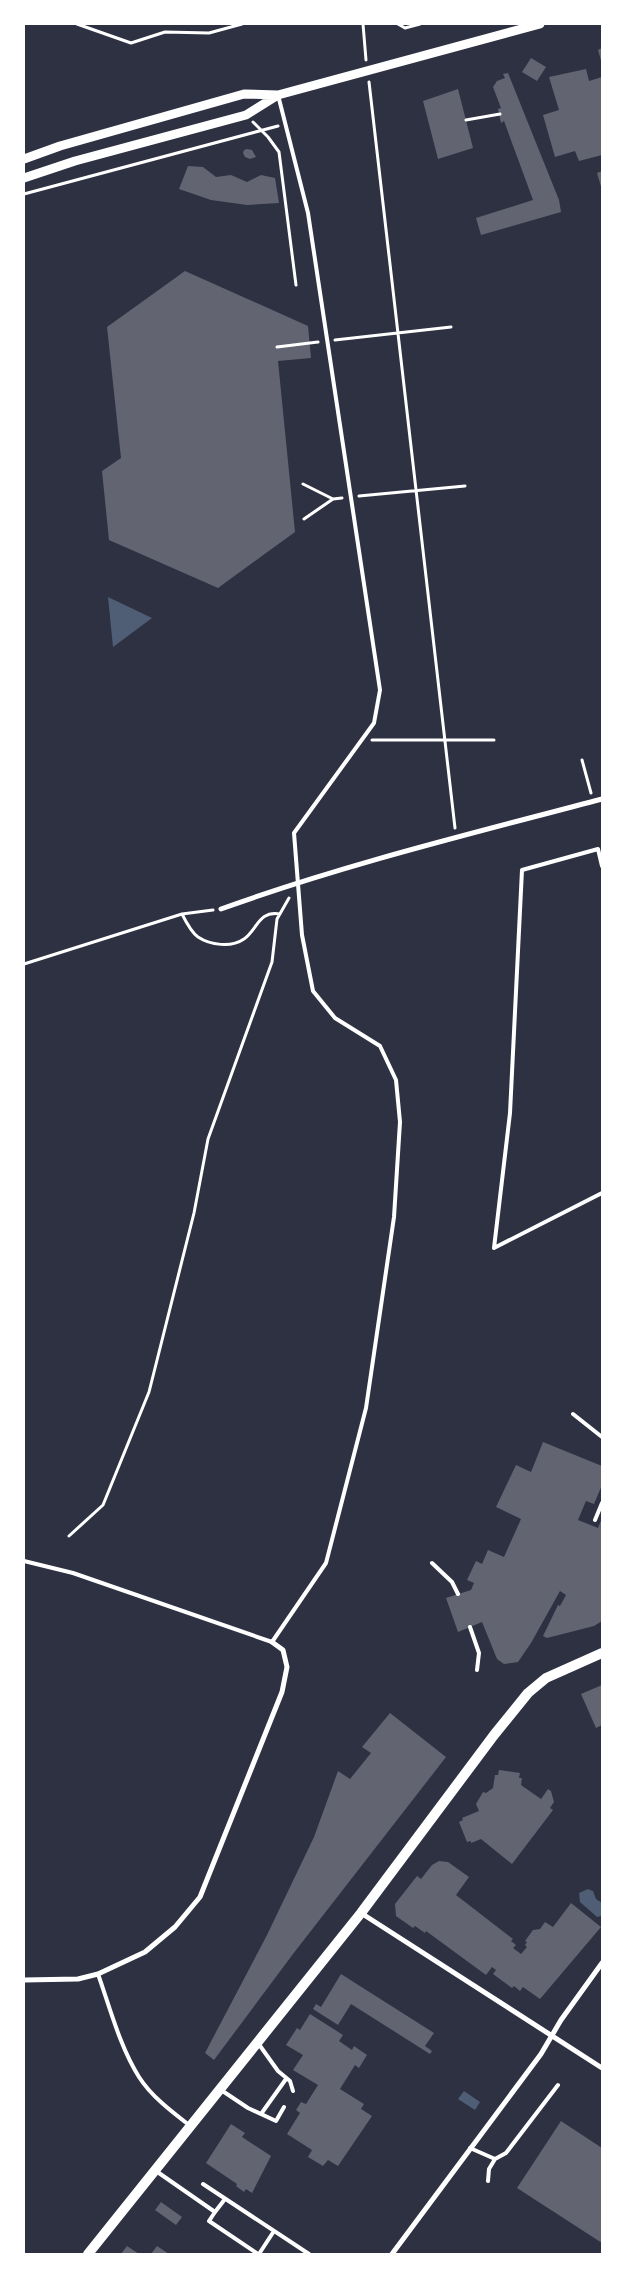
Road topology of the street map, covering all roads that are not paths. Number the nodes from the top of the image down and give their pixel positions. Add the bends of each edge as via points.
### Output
1 (540, 24) edge
2 (278, 95) junction
3 (24, 159) edge
4 (24, 178) edge
5 (602, 799) edge
6 (602, 866) edge
7 (297, 882) junction
8 (221, 908) road end
9 (602, 1193) edge
10 (573, 1414) dead end
11 (602, 1438) edge
12 (602, 1503) edge
13 (595, 1520) dead end
14 (24, 1561) edge
15 (432, 1563) dead end
16 (458, 1594) dead end
17 (470, 1627) dead end
18 (272, 1642) junction
19 (602, 1653) edge
20 (476, 1670) dead end
21 (361, 1913) junction
22 (602, 1963) edge
23 (98, 1974) junction
24 (24, 1980) edge
25 (551, 2037) junction
26 (258, 2043) junction
27 (602, 2068) edge
28 (286, 2079) junction
29 (558, 2085) dead end
30 (221, 2090) junction
31 (293, 2091) dead end
32 (284, 2107) dead end
33 (261, 2114) junction
34 (192, 2128) junction
35 (470, 2148) junction
36 (495, 2159) junction
37 (156, 2171) junction
38 (488, 2181) dead end
39 (203, 2184) dead end
40 (225, 2199) junction
41 (215, 2212) junction
42 (274, 2231) junction
43 (88, 2254) edge
44 (258, 2254) edge
45 (309, 2254) edge
46 (392, 2254) edge

1 - 2 street
2 - 3 street via 244,94
2 - 4 street via 246,115
2 - 7 lane via 308,213 380,690 374,723 294,834
5 - 7 street
6 - 9 lane via 598,849 522,870 510,1113 494,1248
7 - 8 street
7 - 18 lane via 302,935 313,991 335,1018 380,1046 396,1080 400,1122 394,1217 366,1408 326,1563
10 - 11 lane
12 - 13 lane
14 - 18 lane via 73,1574
15 - 16 lane via 452,1582
17 - 20 lane via 479,1653
18 - 23 street via 283,1650 287,1667 282,1692 200,1897 175,1927 145,1952
19 - 21 main road via 546,1678 528,1693
21 - 25 street via 541,2027
21 - 26 main road
22 - 25 street
23 - 24 street via 78,1979
23 - 34 lane via 140,2079
25 - 27 street
25 - 35 street
26 - 28 lane
26 - 30 main road
28 - 31 lane via 292,2084
28 - 33 lane
29 - 36 lane via 513,2145
30 - 33 lane
30 - 34 main road
32 - 33 lane via 276,2121
34 - 37 main road
35 - 36 lane
35 - 46 street
36 - 38 lane via 489,2169
37 - 41 lane
37 - 43 main road
39 - 40 lane
40 - 41 lane
40 - 42 lane
41 - 44 lane via 209,2221
42 - 44 lane
42 - 45 lane

